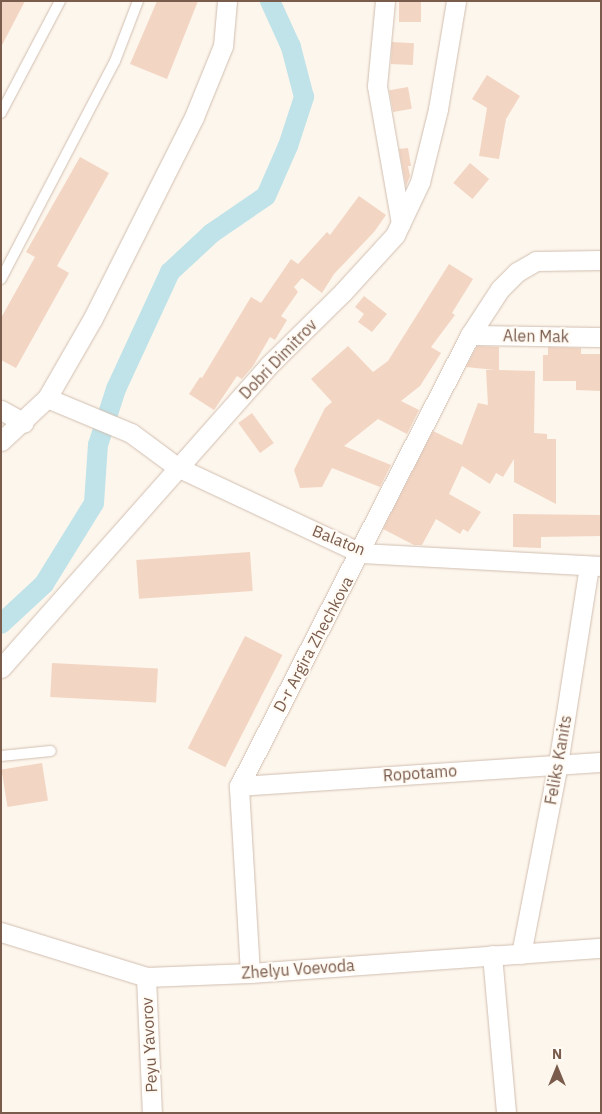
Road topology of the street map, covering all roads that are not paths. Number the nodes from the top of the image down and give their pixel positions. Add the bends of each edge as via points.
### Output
1 (60, 1) edge
2 (138, 1) edge
3 (227, 1) edge
4 (386, 1) edge
5 (456, 1) edge
6 (1, 113) edge
7 (401, 223) junction
8 (601, 260) edge
9 (1, 279) edge
10 (470, 334) junction
11 (601, 337) edge
12 (47, 398) junction
13 (1, 410) edge
14 (24, 423) junction
15 (1, 441) edge
16 (177, 467) junction
17 (361, 553) junction
18 (595, 566) edge
19 (1, 668) edge
20 (51, 751) dead end
21 (1, 756) edge
22 (601, 762) edge
23 (558, 764) junction
24 (240, 786) junction
25 (1, 932) edge
26 (601, 948) edge
27 (521, 954) junction
28 (492, 955) junction
29 (250, 973) junction
30 (146, 977) junction
31 (152, 1113) edge
32 (506, 1113) edge

1 - 6 lane
2 - 9 lane via 115,61
3 - 12 street via 223,46 194,117 93,318
4 - 7 street via 377,86
5 - 7 street, Dobri Dimitrov via 438,109 420,182
7 - 16 street, Dobri Dimitrov via 343,292 269,365
8 - 10 street, D-r Argira Zhechkova via 536,262 517,272 500,289
10 - 11 street, Alen Mak
10 - 17 street, D-r Argira Zhechkova
12 - 14 street
12 - 16 street, Balaton via 131,433
13 - 14 street
14 - 15 street
16 - 17 street, Balaton
16 - 19 street, Dobri Dimitrov
17 - 18 street, Balaton
17 - 24 street, D-r Argira Zhechkova
18 - 23 street, Feliks Kanits
20 - 21 lane
22 - 23 street, Ropotamo
23 - 24 street, Ropotamo
23 - 27 street, Feliks Kanits
24 - 29 street
25 - 30 street, Zhelyu Voevoda
26 - 27 street, Zhelyu Voevoda
27 - 28 street, Zhelyu Voevoda
28 - 29 street, Zhelyu Voevoda
28 - 32 street
29 - 30 street, Zhelyu Voevoda
30 - 31 street, Peyu Yavorov

